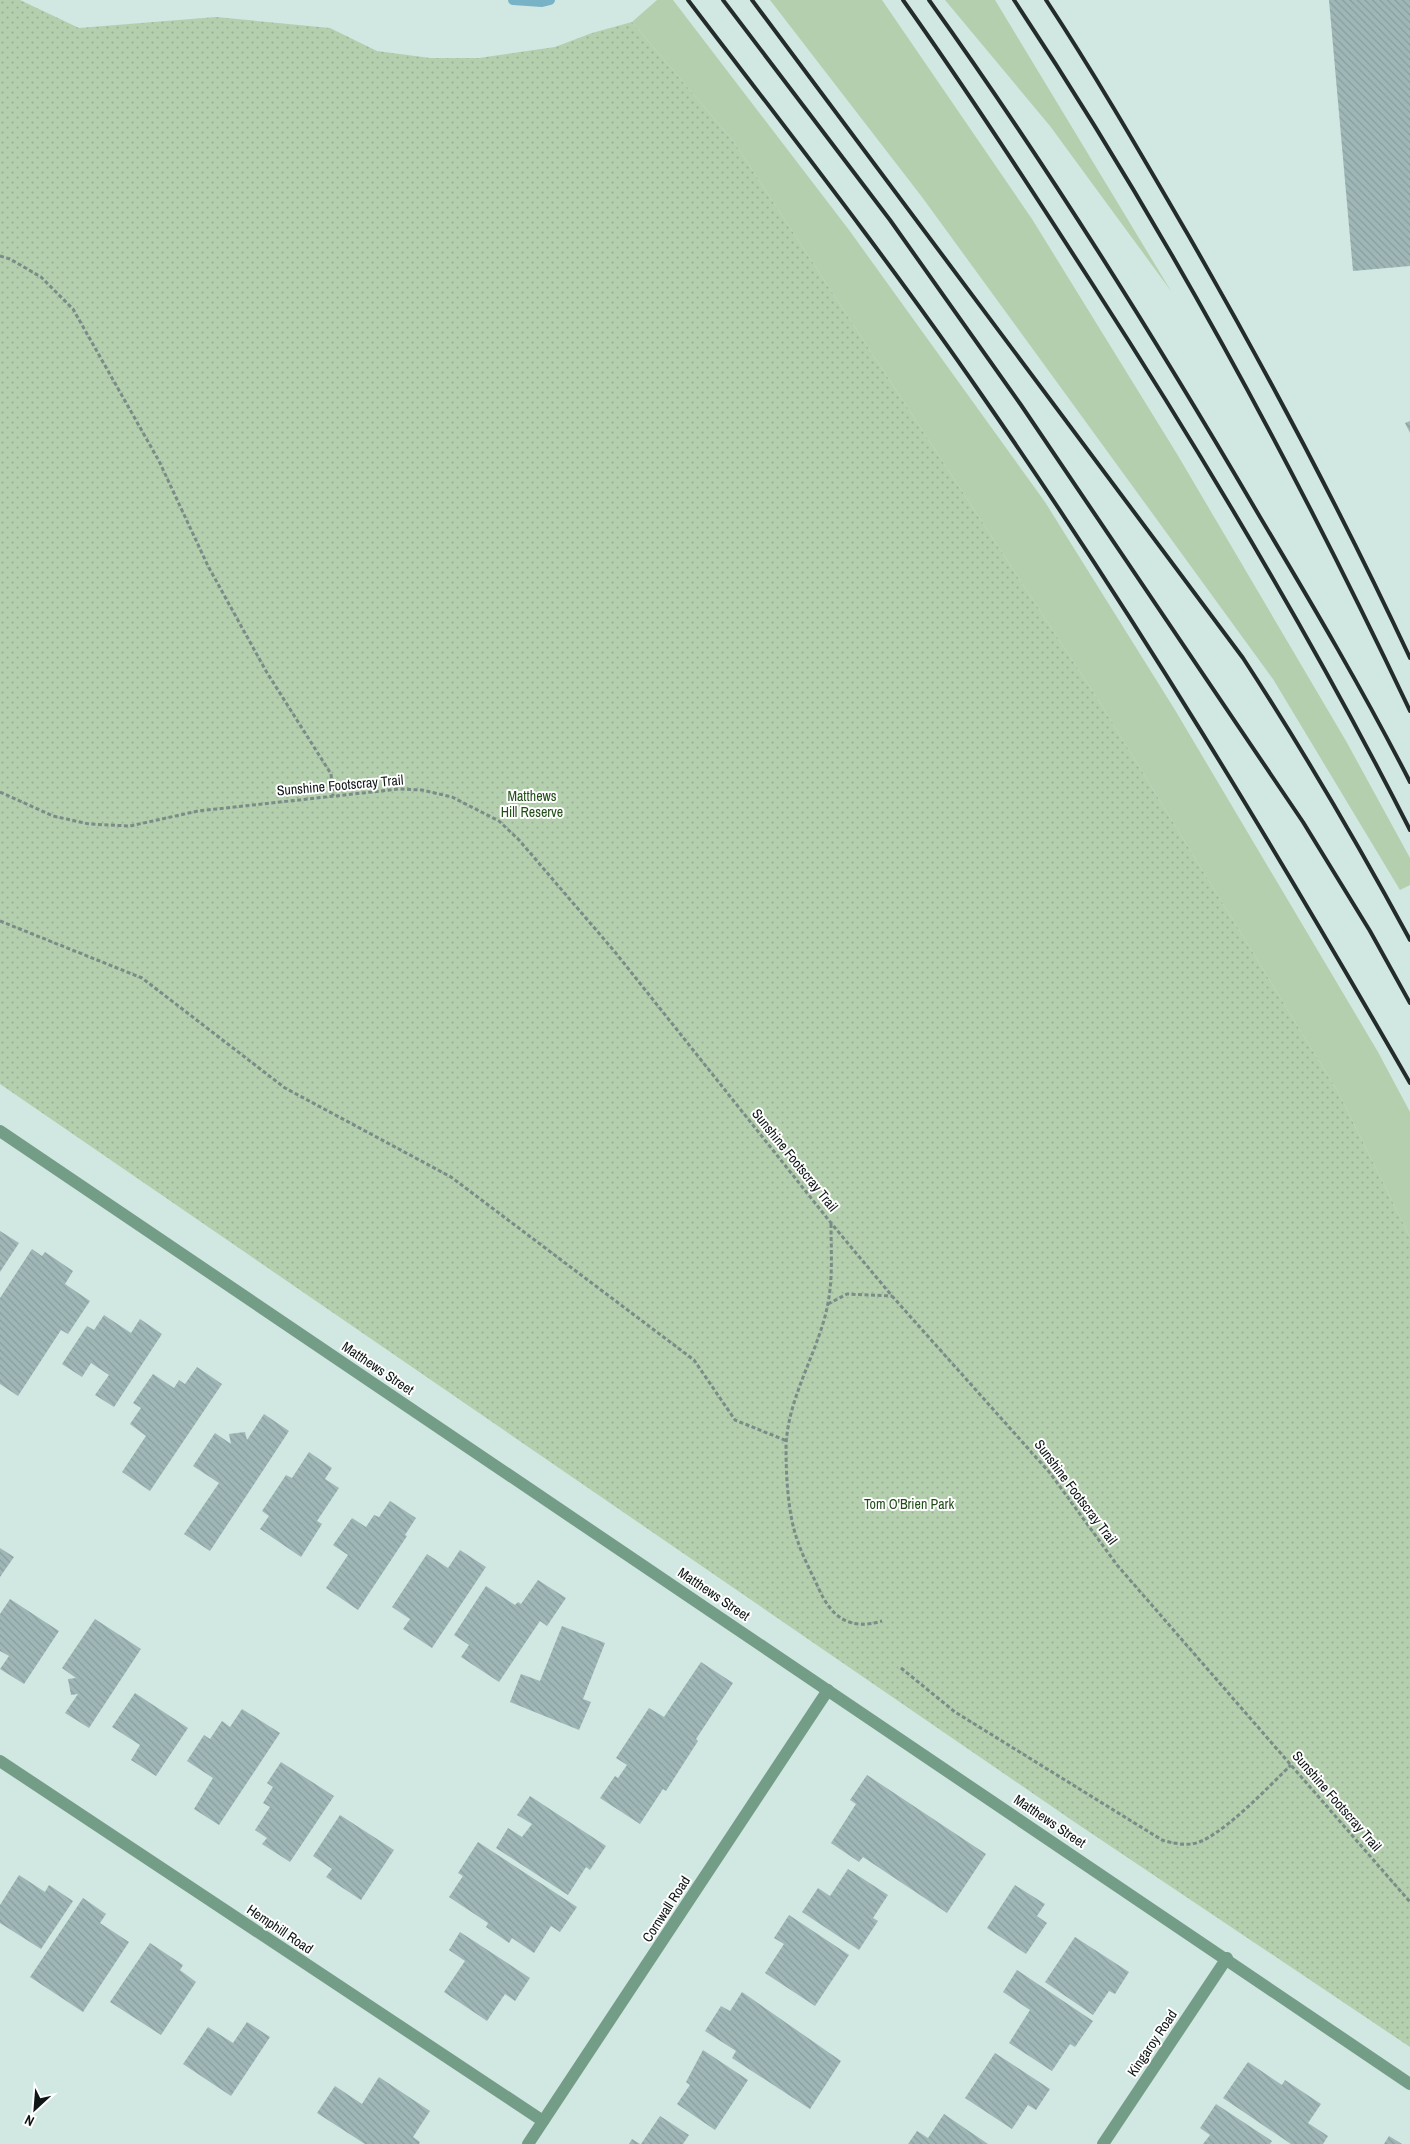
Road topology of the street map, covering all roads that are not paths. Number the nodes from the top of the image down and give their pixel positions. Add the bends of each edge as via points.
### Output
1 (0, 1131) edge
2 (828, 1690) junction
3 (0, 1761) edge
4 (1227, 1958) junction
5 (1410, 2084) edge
6 (543, 2121) junction
7 (528, 2144) edge
8 (1103, 2144) edge

1 - 2 street, Matthews Street
2 - 4 street, Matthews Street
2 - 6 street, Cornwall Road
3 - 6 street, Hemphill Road
4 - 5 street, Matthews Street
4 - 8 street, Kingaroy Road
6 - 7 street, Cornwall Road

